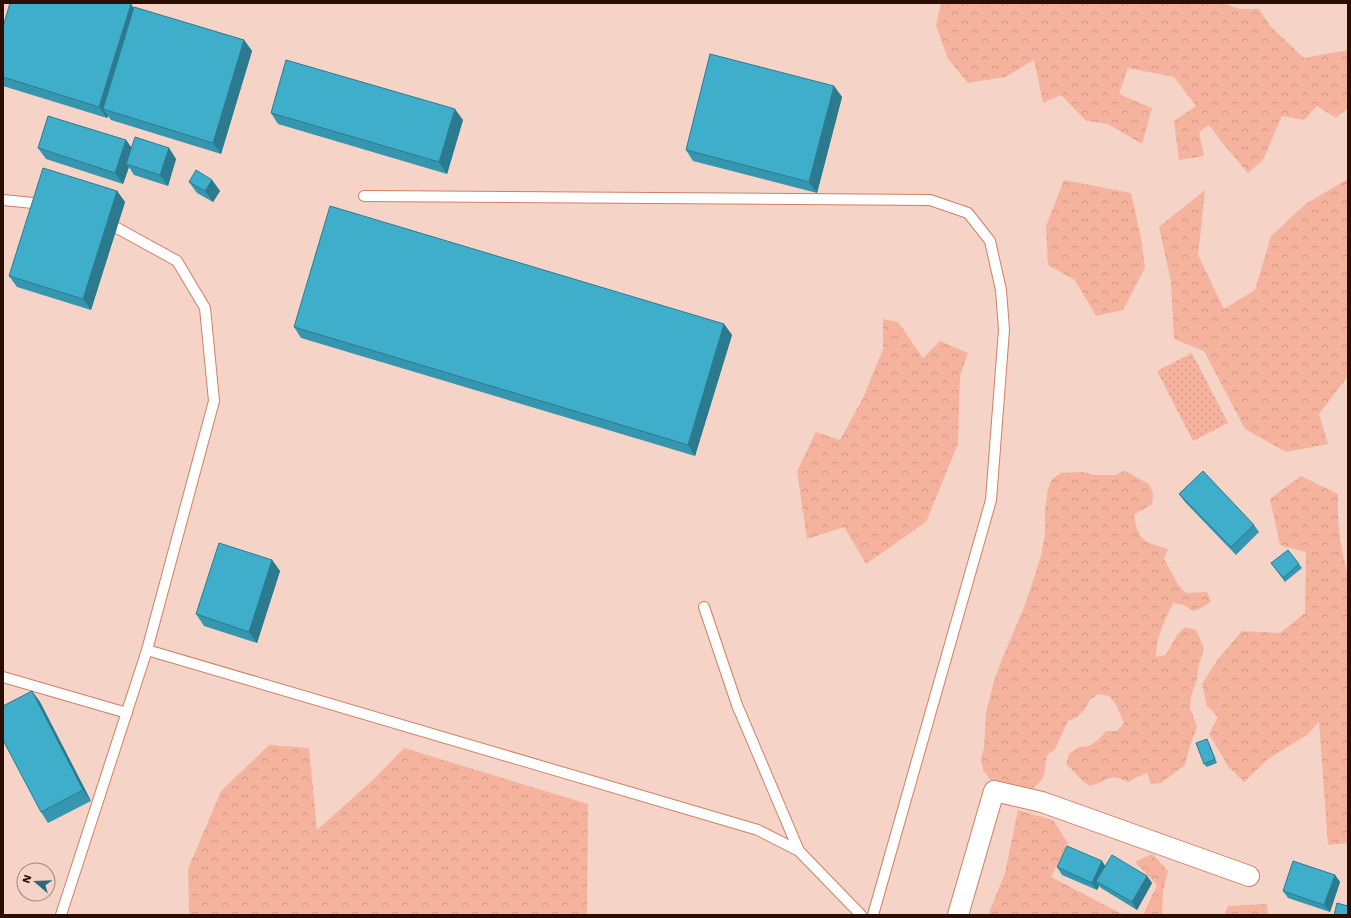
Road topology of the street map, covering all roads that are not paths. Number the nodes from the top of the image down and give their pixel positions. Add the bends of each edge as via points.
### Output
1 (364, 196) dead end
2 (3, 200) edge
3 (43, 204) edge
4 (117, 228) dead end
5 (704, 607) dead end
6 (147, 650) junction
7 (3, 677) edge
8 (127, 713) junction
9 (799, 851) junction
10 (1249, 876) dead end
11 (61, 915) edge
12 (860, 915) edge
13 (873, 915) edge
14 (958, 915) edge

1 - 13 lane via 930,200 968,212 990,242 1001,290 1004,330 991,500
2 - 3 lane
4 - 6 lane via 177,261 205,308 214,402
5 - 9 lane via 737,704
6 - 8 lane
6 - 9 lane via 758,830
7 - 8 lane
8 - 11 lane
9 - 12 lane
10 - 14 street via 1042,802 994,791

